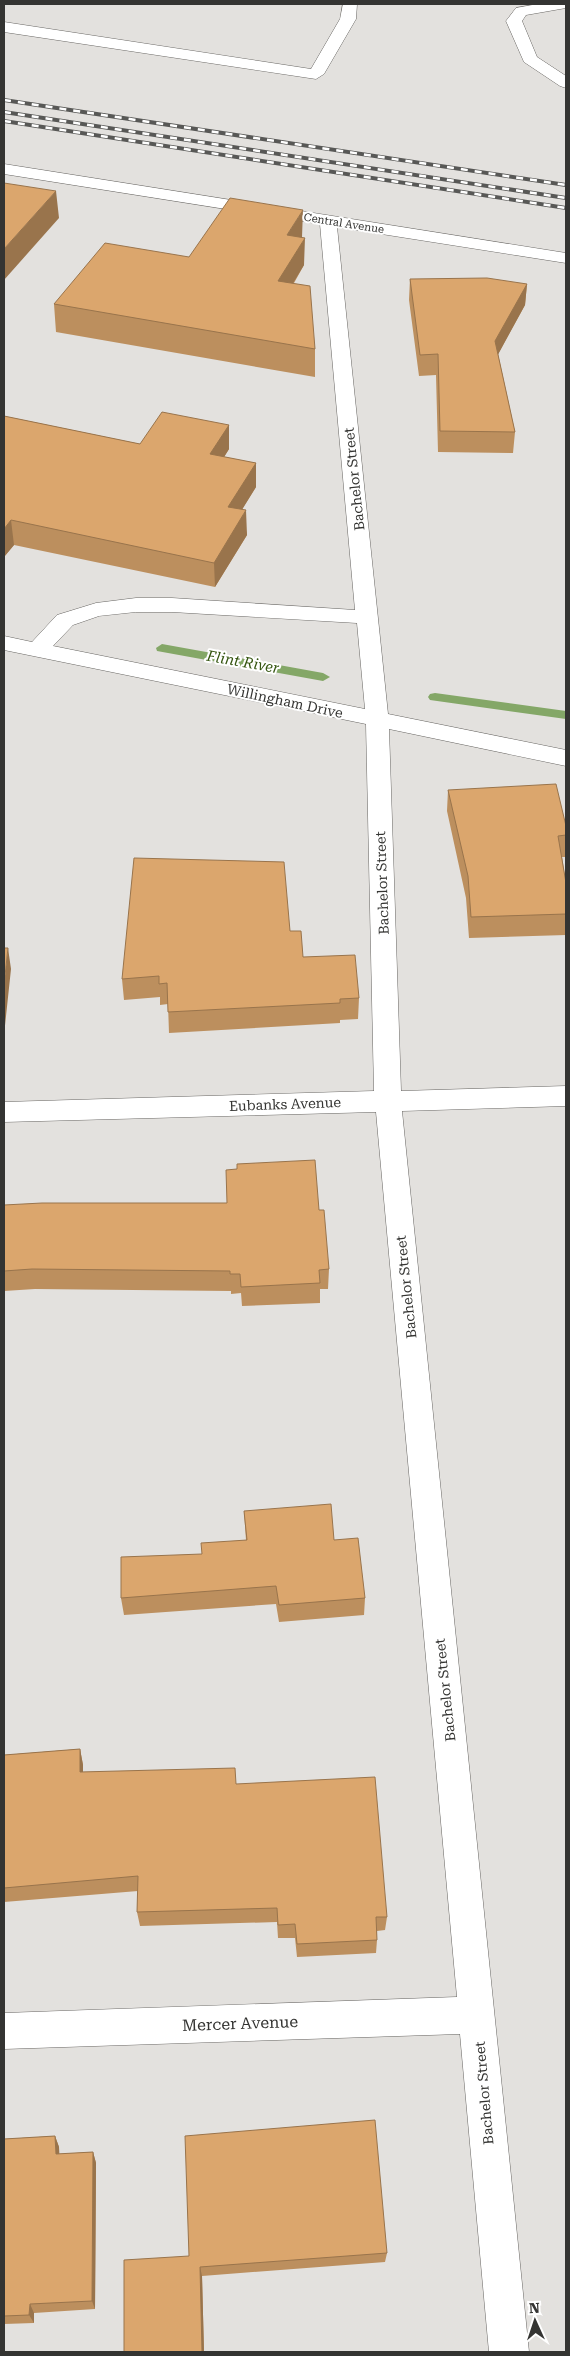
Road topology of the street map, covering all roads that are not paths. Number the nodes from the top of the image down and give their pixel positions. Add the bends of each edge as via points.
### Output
1 (350, 4) edge
2 (565, 4) edge
3 (4, 27) edge
4 (566, 83) edge
5 (4, 169) edge
6 (328, 220) junction
7 (566, 258) edge
8 (368, 617) junction
9 (4, 643) edge
10 (37, 650) junction
11 (377, 720) junction
12 (566, 758) edge
13 (566, 1096) edge
14 (388, 1101) junction
15 (4, 1112) edge
16 (477, 2015) junction
17 (4, 2031) edge
18 (509, 2352) edge

1 - 3 street via 348,19 316,74
2 - 4 street via 521,11 514,21 530,58
5 - 6 street, Central Avenue
6 - 7 street, Central Avenue
6 - 8 street, Bachelor Street
8 - 10 street via 136,605 96,610 65,620
8 - 11 street, Bachelor Street
9 - 10 street, Willingham Drive
10 - 11 street, Willingham Drive
11 - 12 street, Willingham Drive
11 - 14 street, Bachelor Street
13 - 14 street, Eubanks Avenue
14 - 15 street, Eubanks Avenue
14 - 16 street, Bachelor Street
16 - 17 street, Mercer Avenue
16 - 18 street, Bachelor Street

